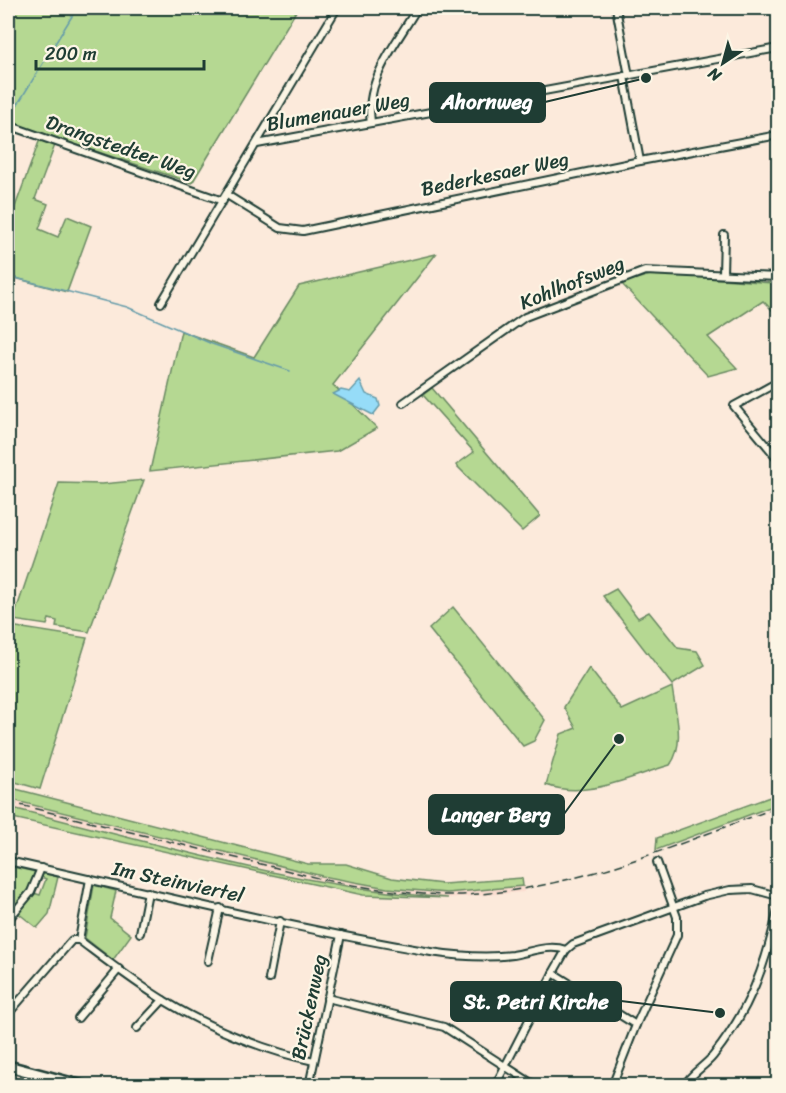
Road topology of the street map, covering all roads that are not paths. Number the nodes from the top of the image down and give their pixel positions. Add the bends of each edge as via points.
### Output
1 (337, 8) edge
2 (417, 8) edge
3 (616, 8) edge
4 (778, 48) edge
5 (627, 76) junction
6 (371, 123) junction
7 (8, 125) edge
8 (778, 135) edge
9 (257, 144) junction
10 (640, 161) junction
11 (225, 198) junction
12 (724, 235) dead end
13 (723, 274) junction
14 (778, 277) edge
15 (161, 303) dead end
16 (778, 382) edge
17 (403, 403) dead end
18 (778, 459) edge
19 (8, 861) edge
20 (657, 862) dead end
21 (40, 868) junction
22 (90, 879) junction
23 (148, 892) junction
24 (778, 896) edge
25 (220, 908) junction
26 (672, 909) junction
27 (778, 909) edge
28 (8, 920) edge
29 (280, 921) junction
30 (140, 933) dead end
31 (341, 935) junction
32 (79, 940) junction
33 (566, 950) junction
34 (208, 962) dead end
35 (120, 969) junction
36 (553, 973) junction
37 (269, 979) dead end
38 (327, 998) junction
39 (163, 1000) junction
40 (8, 1014) edge
41 (78, 1018) dead end
42 (636, 1025) junction
43 (137, 1028) dead end
44 (314, 1061) junction
45 (505, 1063) junction
46 (8, 1066) edge
47 (48, 1076) junction
48 (41, 1086) edge
49 (83, 1086) edge
50 (309, 1086) edge
51 (495, 1086) edge
52 (536, 1086) edge
53 (612, 1086) edge
54 (684, 1086) edge

1 - 9 street
2 - 6 street via 375,81 369,108
3 - 5 street
4 - 5 street, Blumenauer Weg
5 - 6 street, Blumenauer Weg
5 - 10 street
6 - 9 street, Blumenauer Weg
7 - 11 street, Drangstedter Weg
8 - 10 street, Bederkesaer Weg
9 - 11 street
10 - 11 street, Bederkesaer Weg via 303,231 280,228
11 - 15 street
12 - 13 street
13 - 14 street, Kohlhofsweg
13 - 17 street, Kohlhofsweg via 645,272 540,310 508,328
16 - 18 street via 734,406
19 - 21 street, Im Steinviertel
20 - 26 street
21 - 22 street, Im Steinviertel
21 - 28 street via 31,892
22 - 23 street, Im Steinviertel
22 - 32 street
23 - 25 street, Im Steinviertel
23 - 30 street
24 - 26 street via 752,889 730,890
25 - 29 street, Im Steinviertel
25 - 34 street
26 - 33 street via 573,944
26 - 42 street via 677,917 677,935
27 - 54 street via 754,992 711,1058
29 - 31 street, Im Steinviertel
29 - 37 street
31 - 33 street, Im Steinviertel via 477,956 512,955 555,946
31 - 38 street, Brückenweg
32 - 35 street
32 - 40 street via 72,940
33 - 36 street
35 - 39 street
35 - 41 street
36 - 42 street
36 - 45 street
38 - 44 street, Brückenweg
38 - 45 street via 444,1027
39 - 43 street
39 - 44 street via 190,1016 290,1056
42 - 53 street
44 - 50 street, Brückenweg
45 - 51 street
45 - 52 street
46 - 47 main road
47 - 48 street
47 - 49 main road

